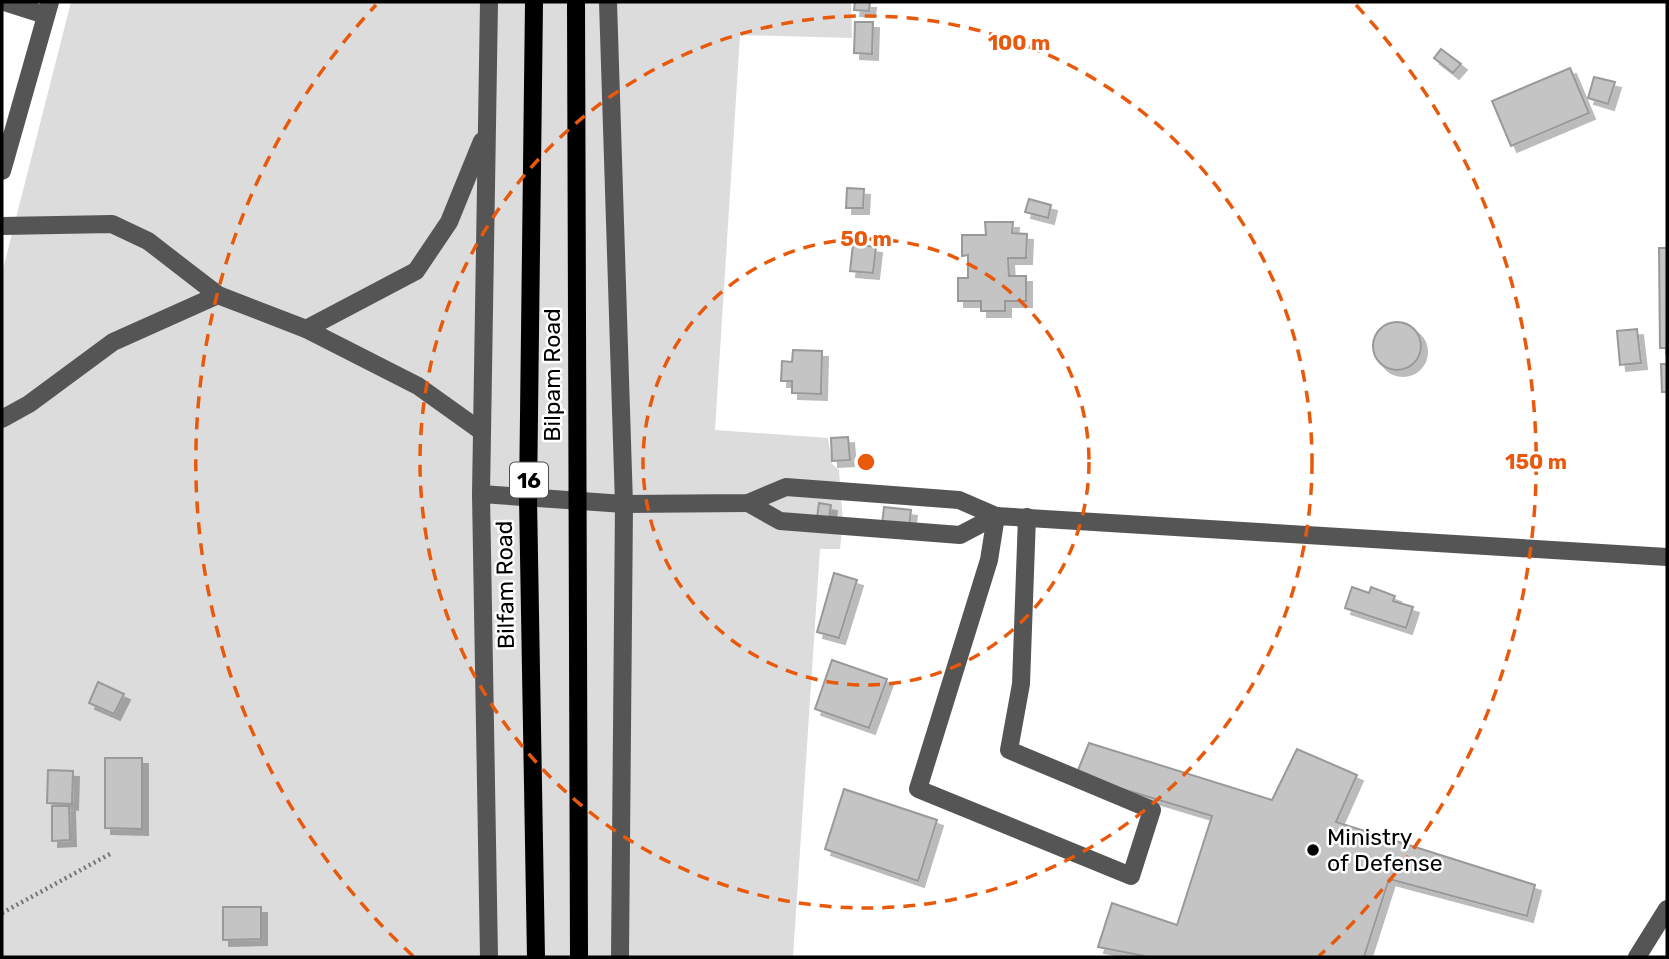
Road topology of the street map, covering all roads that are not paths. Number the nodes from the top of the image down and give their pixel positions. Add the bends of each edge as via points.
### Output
1 (4, 2) edge
2 (489, 2) edge
3 (534, 2) edge
4 (576, 2) edge
5 (608, 2) edge
6 (48, 8) edge
7 (485, 132) junction
8 (2, 172) edge
9 (2, 226) edge
10 (218, 295) junction
11 (306, 329) junction
12 (2, 419) edge
13 (481, 431) junction
14 (481, 494) junction
15 (528, 498) junction
16 (576, 500) junction
17 (748, 503) junction
18 (624, 504) junction
19 (996, 516) junction
20 (1027, 517) junction
21 (1667, 557) edge
22 (1667, 909) edge
23 (489, 957) edge
24 (536, 957) edge
25 (579, 957) edge
26 (620, 957) edge
27 (1637, 957) edge

1 - 6 street
2 - 7 street
3 - 15 main road, Bilfam Road / 16
4 - 16 main road, Bilpam Road / 16
5 - 18 street
6 - 8 street
7 - 11 street via 449,222 416,271
7 - 13 street
9 - 10 street via 112,224 148,240
10 - 11 street
10 - 12 street via 113,342
11 - 13 street via 418,386
13 - 14 street
14 - 15 street
14 - 23 street
15 - 16 street
15 - 24 main road, Bilfam Road / 16
16 - 18 street
16 - 25 main road, Bilpam Road / 16
17 - 18 street
17 - 19 street via 786,487 960,499
17 - 19 street via 780,521 960,535
18 - 26 street
19 - 20 street
19 - 20 street via 989,560 918,789 1130,876 1152,810 1009,750 1021,684
20 - 21 street
22 - 27 street

